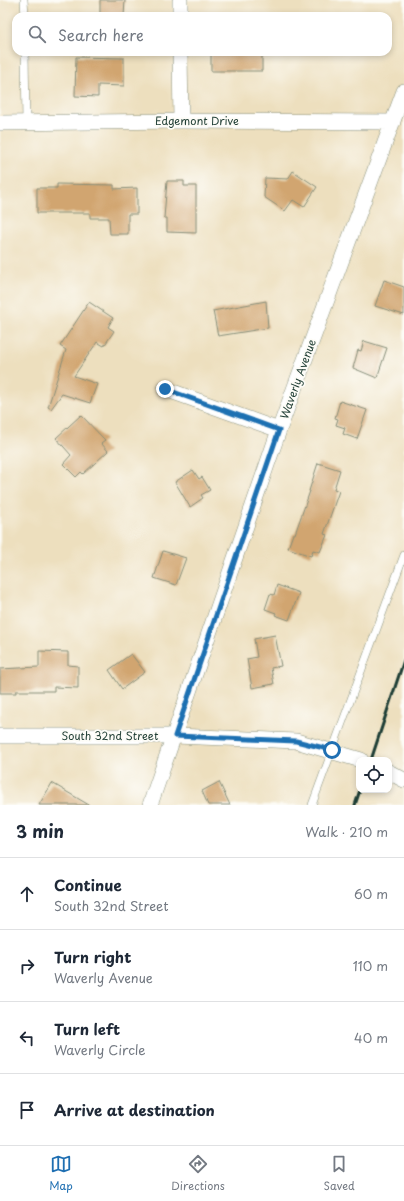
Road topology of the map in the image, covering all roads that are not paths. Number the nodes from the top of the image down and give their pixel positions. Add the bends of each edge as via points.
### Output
1 (24, 0) edge
2 (180, 0) edge
3 (25, 12) edge
4 (180, 12) edge
5 (25, 56) edge
6 (180, 56) edge
7 (404, 91) edge
8 (181, 121) junction
9 (393, 122) junction
10 (0, 123) edge
11 (26, 123) junction
12 (165, 389) dead end
13 (279, 430) junction
14 (404, 555) edge
15 (0, 736) edge
16 (175, 736) junction
17 (332, 750) junction
18 (356, 758) edge
19 (392, 774) edge
20 (404, 780) edge
21 (150, 805) edge
22 (312, 805) edge

1 - 3 lane
2 - 4 street
5 - 11 lane
6 - 8 street
7 - 9 street, Waverly Avenue
8 - 9 street, Edgemont Drive
8 - 11 street, Edgemont Drive
9 - 13 street, Waverly Avenue
10 - 11 street, Edgemont Drive
12 - 13 street
13 - 16 street, Waverly Avenue
14 - 17 lane
15 - 16 street, South 32nd Street
16 - 17 street, South 32nd Street via 296,741
16 - 21 street, Waverly Avenue
17 - 18 street, South 32nd Street
17 - 22 lane
19 - 20 street

